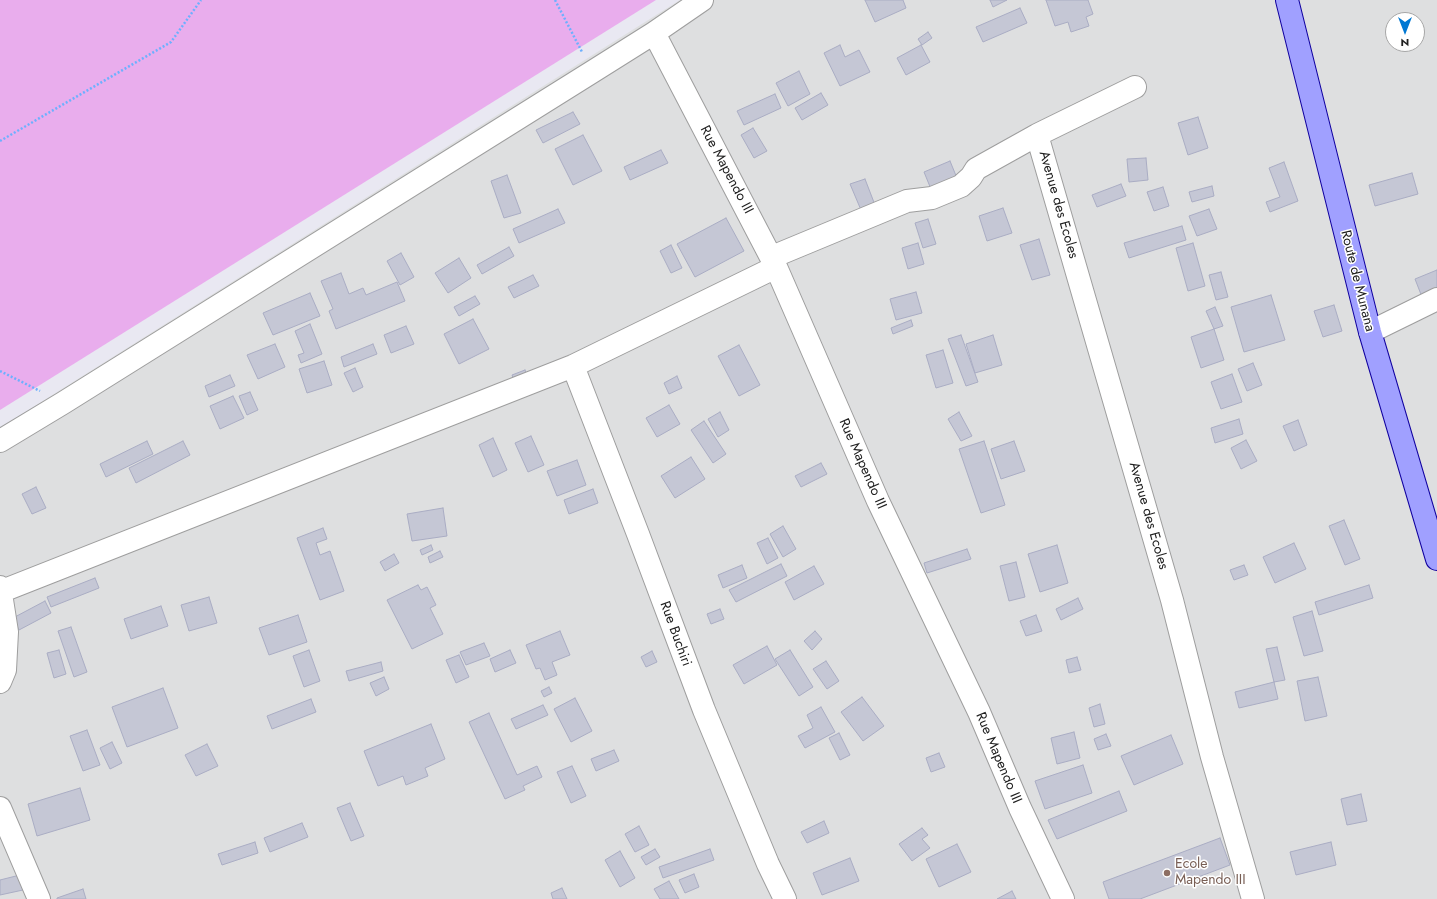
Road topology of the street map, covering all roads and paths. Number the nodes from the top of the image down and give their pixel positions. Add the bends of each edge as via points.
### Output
1 (201, 0) edge
2 (555, 0) edge
3 (702, 0) edge
4 (1287, 0) edge
5 (654, 33) junction
6 (592, 72) junction
7 (1135, 87) dead end
8 (1037, 135) junction
9 (0, 141) edge
10 (774, 262) junction
11 (1437, 299) edge
12 (1370, 332) junction
13 (573, 366) junction
14 (0, 371) edge
15 (63, 403) junction
16 (0, 441) edge
17 (1437, 557) edge
18 (1, 589) edge
19 (0, 682) edge
20 (0, 808) edge
21 (38, 899) edge
22 (785, 899) edge
23 (1063, 899) edge
24 (1253, 899) edge

1 - 9 path via 171,42
2 - 6 path
3 - 5 street
4 - 12 main road, Route de Munana
5 - 6 street
5 - 10 street, Rue Mapendo III
6 - 15 street
7 - 8 street
8 - 10 street via 976,169 972,177 961,186 932,198 907,201
8 - 24 street, Avenue des Ecoles via 1172,600 1212,757
10 - 13 street
10 - 23 street, Rue Mapendo III via 878,501 979,712
11 - 12 street
12 - 17 main road, Route de Munana
13 - 18 street
13 - 22 street, Rue Buchiri via 704,710
14 - 15 path
15 - 16 street
18 - 19 street via 7,632 5,670
20 - 21 street

